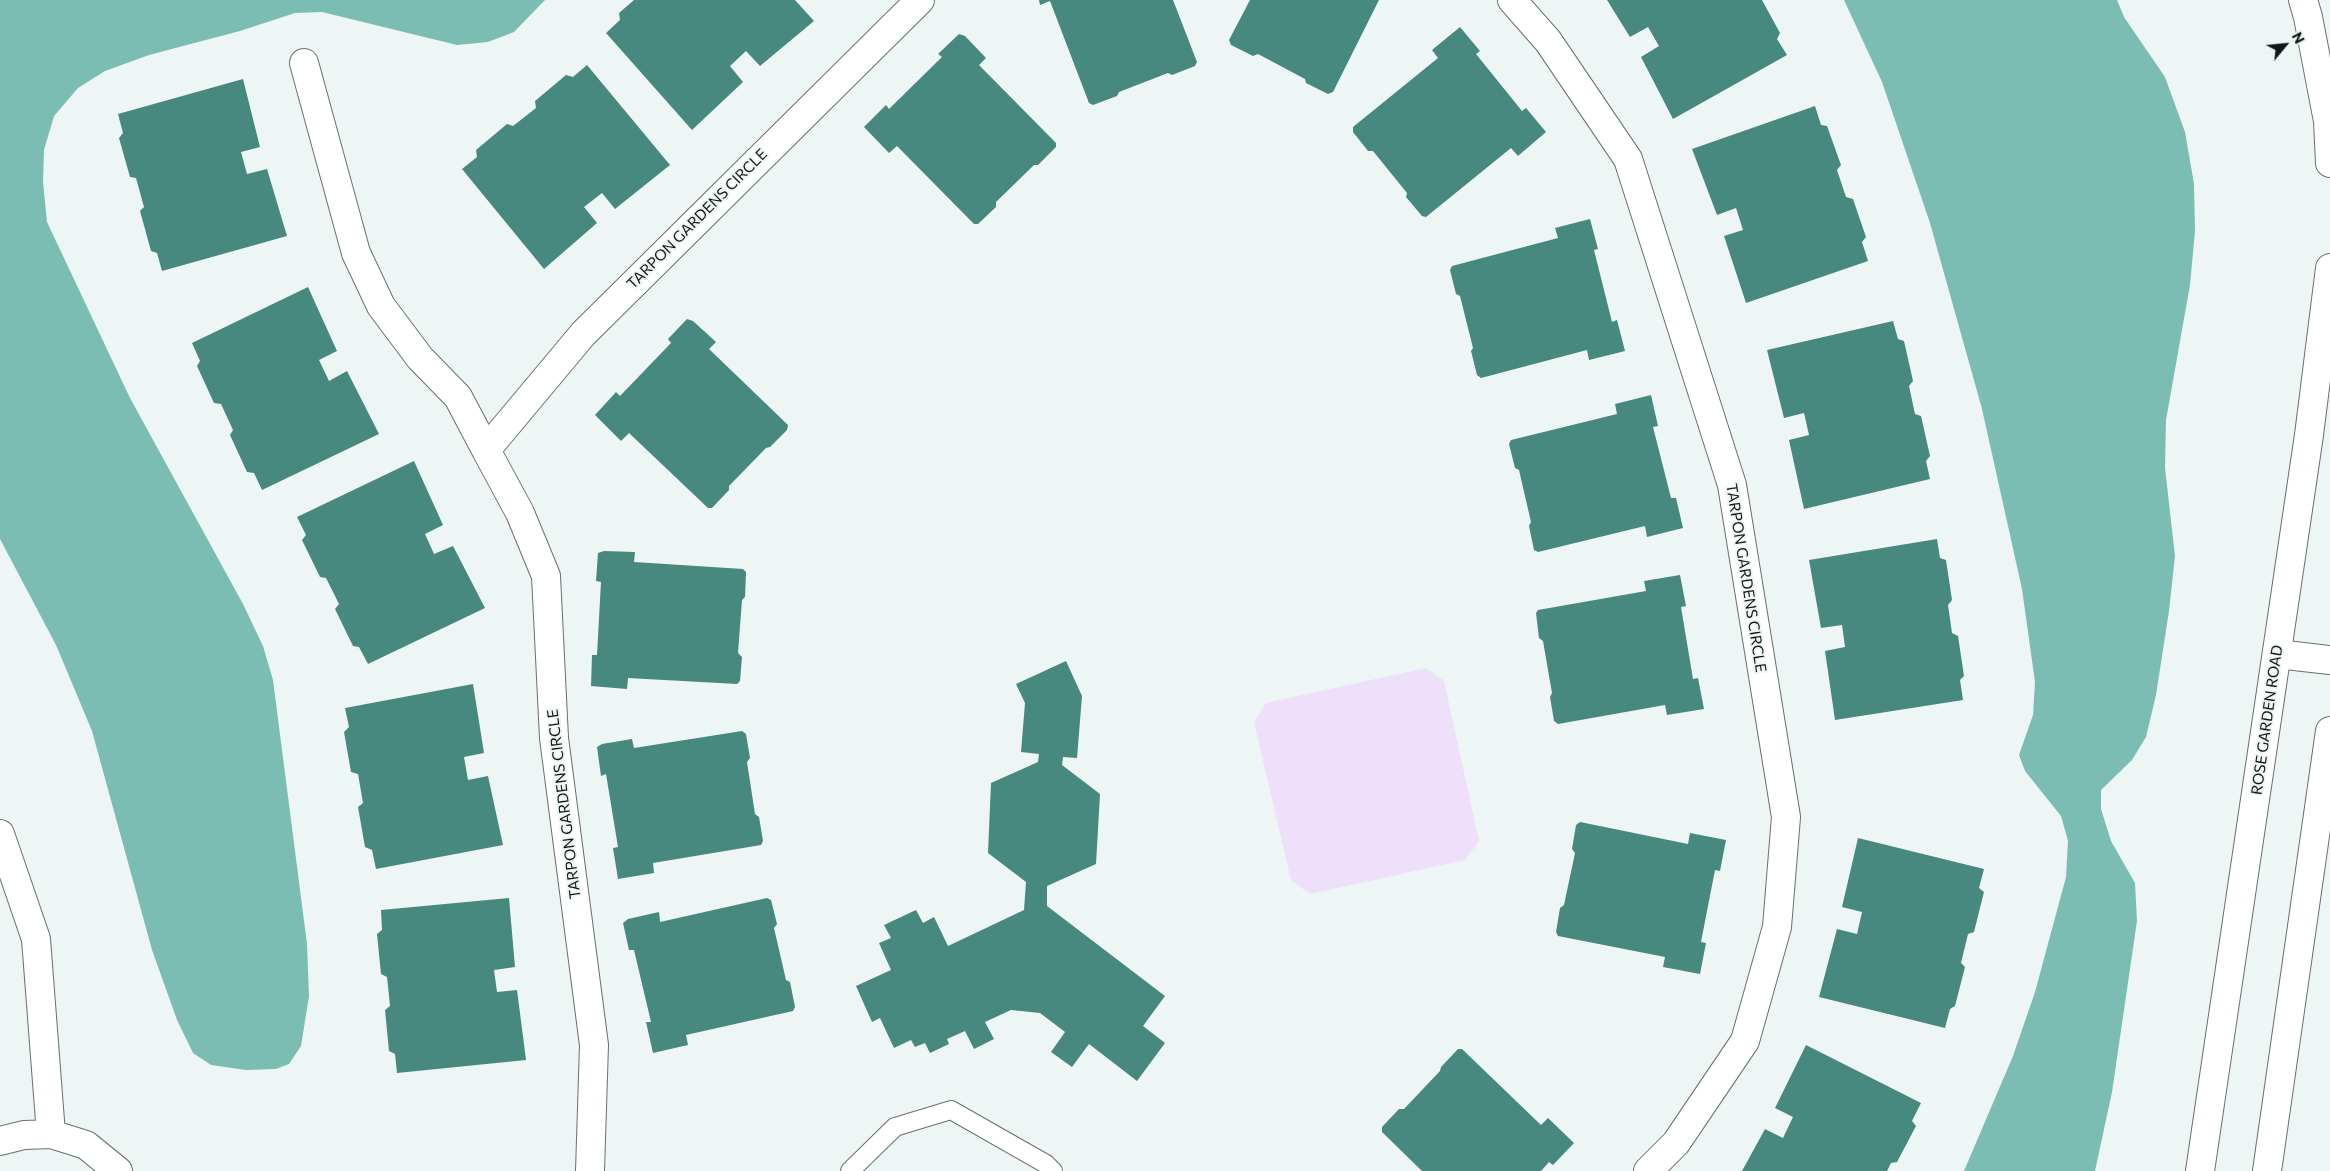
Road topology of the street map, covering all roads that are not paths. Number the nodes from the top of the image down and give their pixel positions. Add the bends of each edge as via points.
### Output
1 (920, 0) edge
2 (1512, 0) edge
3 (2303, 0) edge
4 (304, 63) dead end
5 (2330, 163) edge
6 (2330, 268) edge
7 (486, 450) junction
8 (2277, 654) junction
9 (2330, 660) edge
10 (2330, 730) edge
11 (3, 843) edge
12 (0, 888) edge
13 (51, 1134) junction
14 (0, 1141) edge
15 (118, 1171) edge
16 (590, 1171) edge
17 (850, 1171) edge
18 (1053, 1171) edge
19 (1648, 1171) edge
20 (2200, 1171) edge
21 (2267, 1171) edge

1 - 7 street, TARPON GARDENS CIRCLE via 583,334
2 - 19 street, TARPON GARDENS CIRCLE via 1548,41 1628,159 1732,485 1786,818 1776,927 1745,1041 1676,1143
3 - 5 street via 2328,121
4 - 7 street, TARPON GARDENS CIRCLE via 356,253 381,306 420,358 458,397
6 - 8 street, ROSE GARDEN ROAD
7 - 16 street, TARPON GARDENS CIRCLE via 520,513 546,576 554,738 594,1045
8 - 9 street
8 - 20 street, ROSE GARDEN ROAD
10 - 21 street
11 - 12 street
11 - 13 street via 36,938
13 - 14 street via 24,1135
13 - 15 street via 86,1145
17 - 18 lane via 895,1128 951,1110

